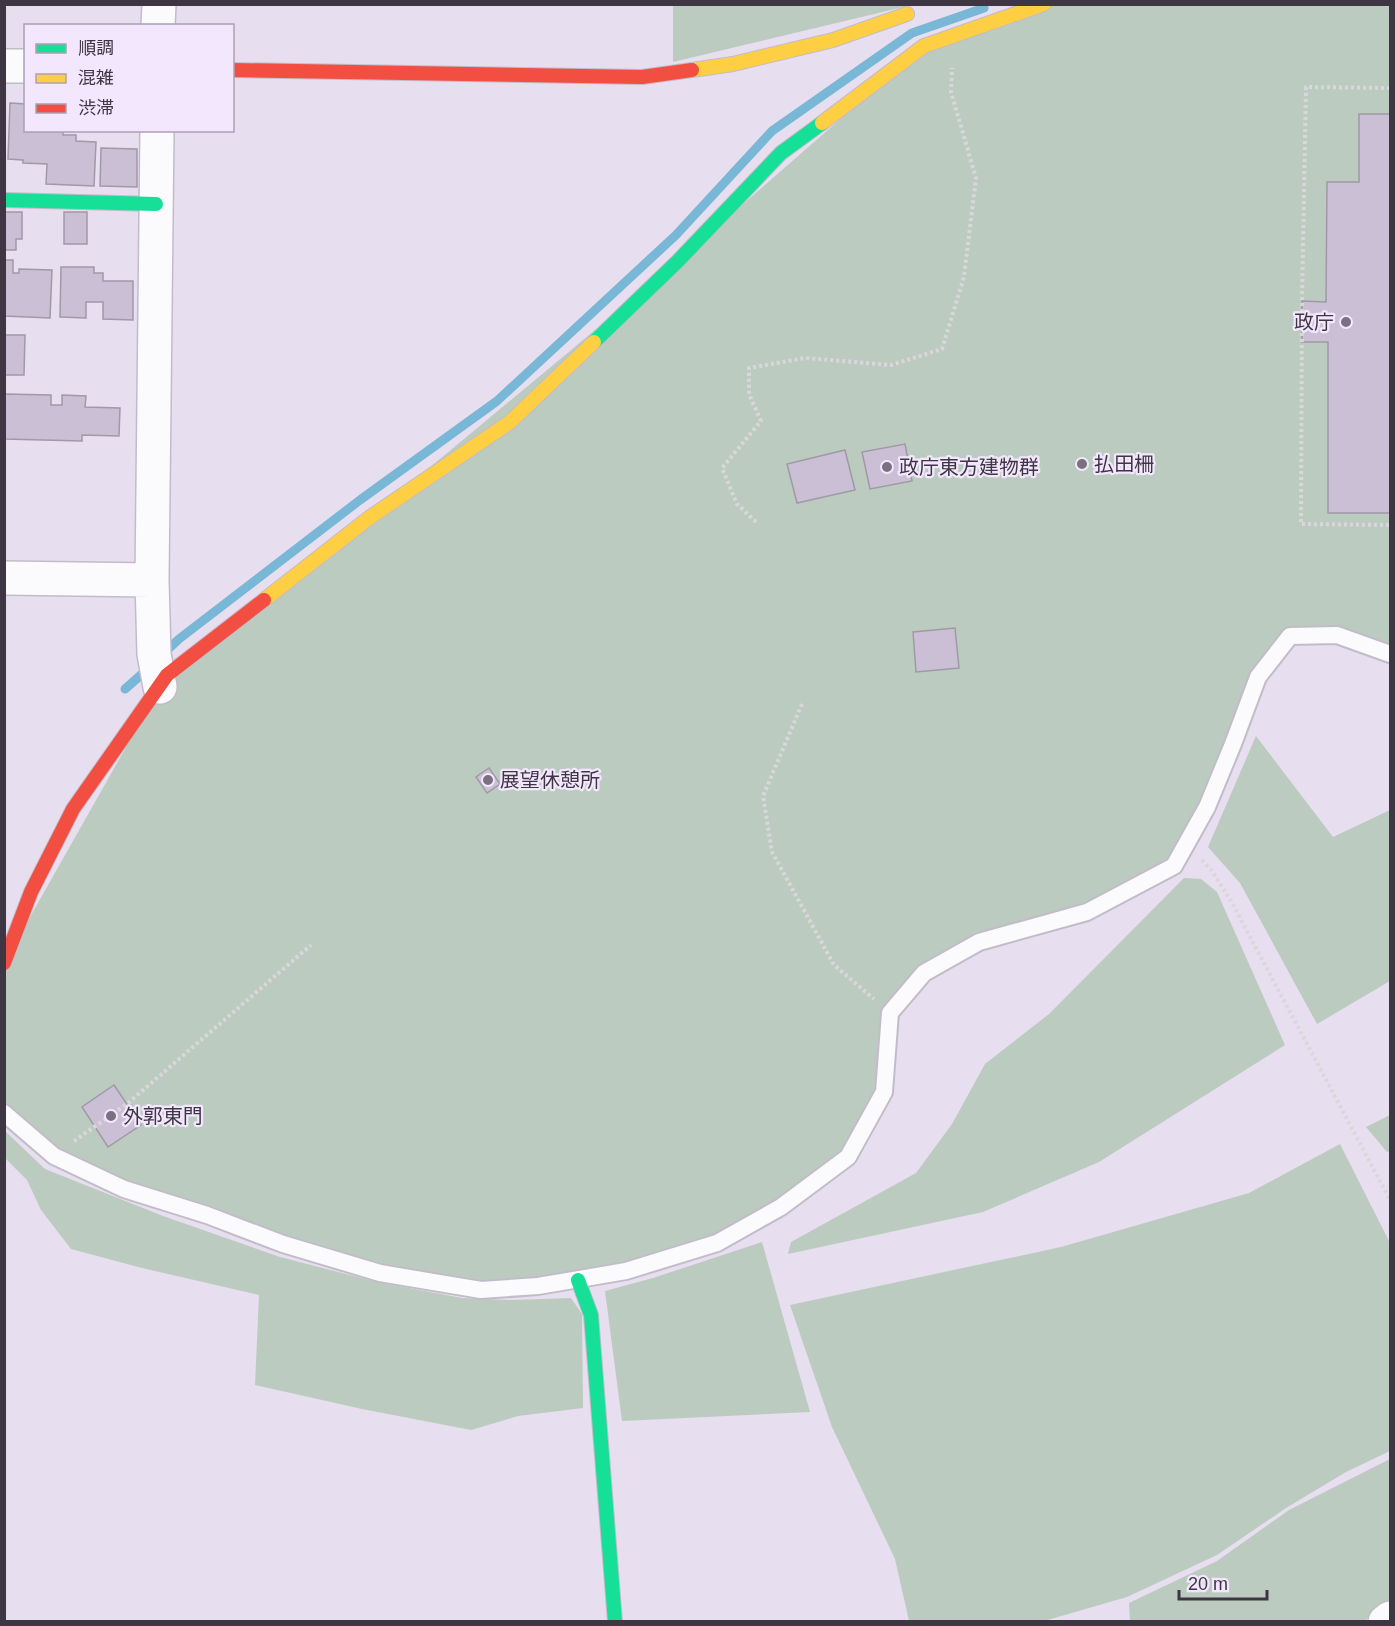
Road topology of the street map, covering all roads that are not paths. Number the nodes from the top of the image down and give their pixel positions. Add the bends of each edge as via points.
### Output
1 (159, 4) edge
2 (1044, 4) edge
3 (907, 14) dead end
4 (158, 24) edge
5 (4, 66) edge
6 (24, 66) edge
7 (234, 70) edge
8 (156, 132) edge
9 (4, 200) edge
10 (156, 204) junction
11 (4, 578) edge
12 (153, 580) junction
13 (1390, 654) edge
14 (160, 687) junction
15 (5, 960) edge
16 (4, 1113) edge
17 (578, 1280) junction
18 (1390, 1618) edge
19 (615, 1622) edge
20 (1385, 1622) edge

1 - 4 street
2 - 14 street via 924,46 781,153 678,261 510,422 369,518 167,675
3 - 7 street via 833,40 744,61 642,77
5 - 6 street
8 - 10 street
9 - 10 street
10 - 12 street
11 - 12 street
12 - 14 street via 154,654
13 - 17 lane via 1337,636 1290,636 1258,677 1211,797 1174,866 1087,912 979,942 924,973 890,1013 884,1092 848,1157 781,1207 717,1242 626,1272
14 - 15 street via 73,809 31,892
16 - 17 lane via 54,1156 124,1189 380,1273 481,1290
17 - 19 street via 591,1315
18 - 20 street

